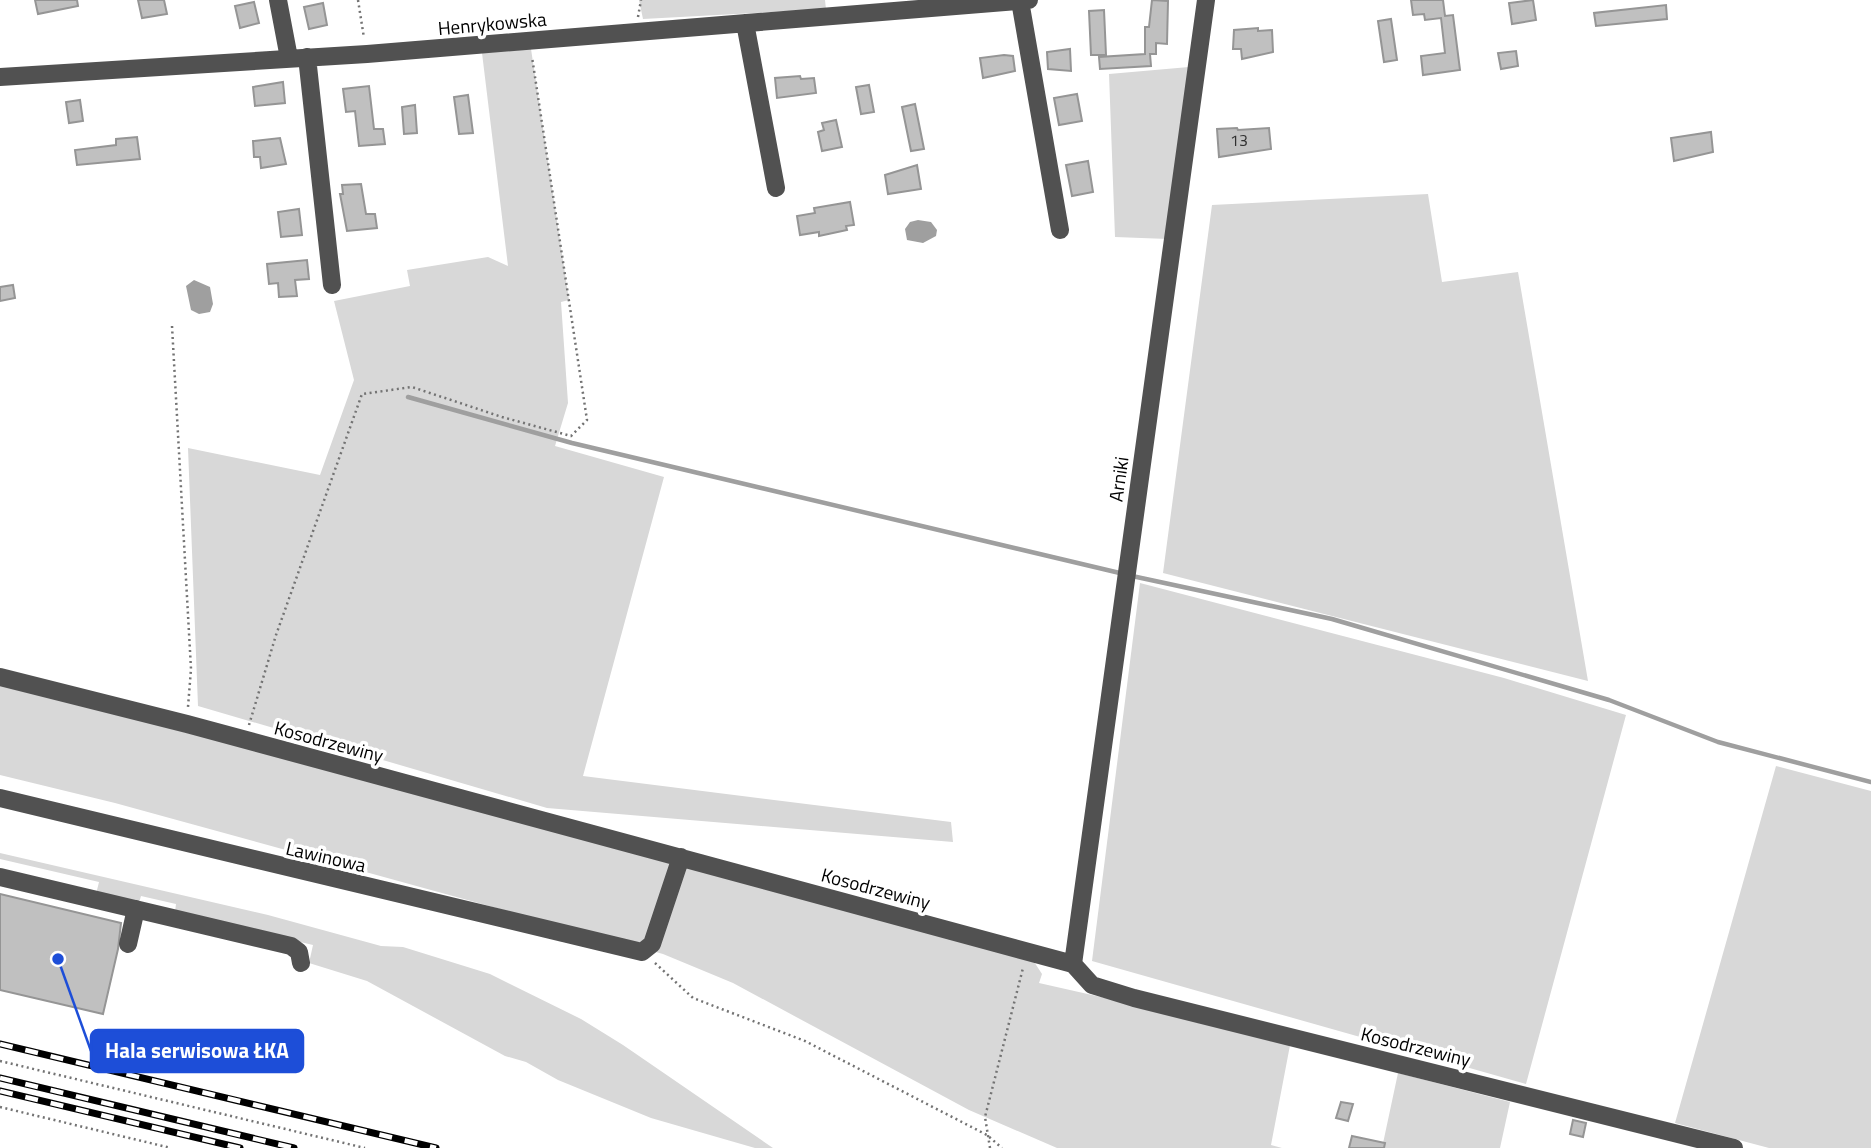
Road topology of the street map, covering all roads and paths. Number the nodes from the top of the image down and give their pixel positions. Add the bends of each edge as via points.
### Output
1 (278, 0) edge
2 (358, 0) edge
3 (1029, 0) edge
4 (1206, 0) edge
5 (1020, 1) edge
6 (745, 23) junction
7 (530, 40) junction
8 (367, 54) junction
9 (298, 58) junction
10 (0, 77) edge
11 (776, 188) dead end
12 (1060, 230) dead end
13 (332, 285) dead end
14 (172, 326) dead end
15 (0, 677) edge
16 (187, 724) junction
17 (244, 740) junction
18 (0, 798) edge
19 (681, 858) junction
20 (0, 877) edge
21 (136, 909) junction
22 (128, 944) dead end
23 (1027, 951) junction
24 (642, 952) junction
25 (301, 963) dead end
26 (1073, 964) junction
27 (0, 1060) edge
28 (0, 1107) edge
29 (988, 1135) junction
30 (171, 1148) edge
31 (365, 1148) edge
32 (990, 1148) edge
33 (1002, 1148) edge
34 (1734, 1148) edge

1 - 9 street
2 - 8 path
3 - 5 street, Henrykowska
4 - 26 street, Arniki
5 - 6 street, Henrykowska
5 - 12 street
6 - 7 street, Henrykowska
6 - 11 street
7 - 8 street, Henrykowska
7 - 17 path via 587,420 572,436 412,387 362,394 276,635
8 - 9 street, Henrykowska
9 - 10 street, Henrykowska
9 - 13 street
14 - 16 path via 191,668
15 - 16 street, Kosodrzewiny
16 - 17 street, Kosodrzewiny
17 - 19 street, Kosodrzewiny
18 - 24 street, Lawinowa
19 - 23 street, Kosodrzewiny
19 - 24 street via 652,944
20 - 21 street
21 - 22 street
21 - 25 street via 291,946 299,952
23 - 26 street, Kosodrzewiny
23 - 29 path via 985,1117
24 - 29 path via 693,998 805,1041
26 - 34 street, Kosodrzewiny via 1092,985 1134,998
27 - 31 path
28 - 30 path
29 - 32 path
29 - 33 path

